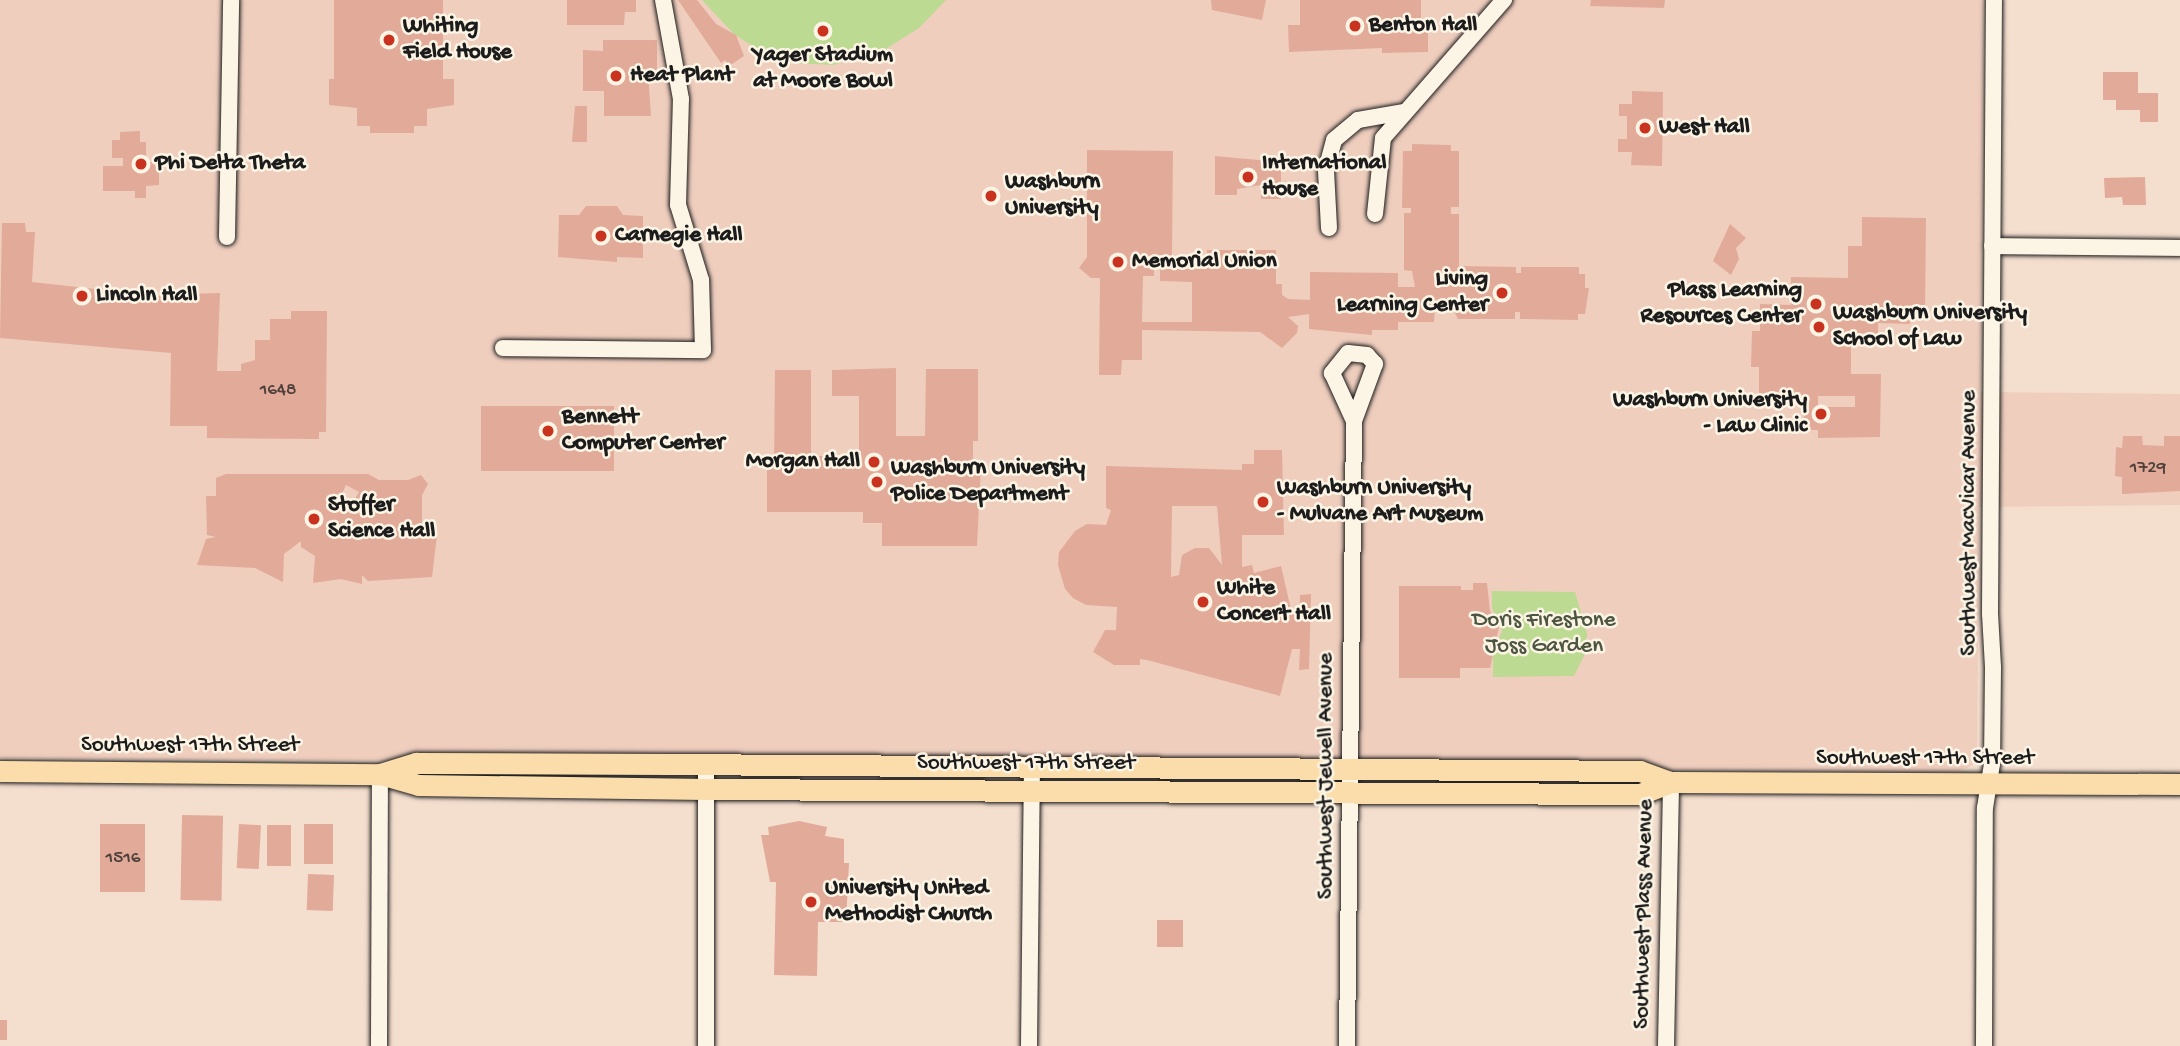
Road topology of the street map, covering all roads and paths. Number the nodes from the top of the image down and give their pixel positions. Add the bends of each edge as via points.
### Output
1 (231, 0) edge
2 (663, 0) edge
3 (1504, 0) edge
4 (1994, 0) edge
5 (1404, 112) junction
6 (1375, 214) dead end
7 (1329, 228) dead end
8 (227, 237) dead end
9 (1992, 246) junction
10 (2180, 248) edge
11 (503, 348) dead end
12 (1353, 421) dead end
13 (706, 764) junction
14 (1031, 768) junction
15 (1350, 770) junction
16 (0, 771) edge
17 (380, 774) junction
18 (1671, 782) junction
19 (1989, 785) junction
20 (2180, 785) edge
21 (706, 789) junction
22 (1031, 791) junction
23 (1350, 792) junction
24 (379, 1046) edge
25 (706, 1046) edge
26 (1029, 1046) edge
27 (1348, 1046) edge
28 (1666, 1046) edge
29 (1983, 1046) edge

1 - 8 street
2 - 11 street via 681,99 678,205 701,280 703,350
3 - 5 street via 1468,37 1433,85
4 - 9 street, Southwest MacVicar Avenue
5 - 6 street via 1379,145
5 - 7 street via 1357,120 1334,141 1326,170
9 - 10 street
9 - 19 street, Southwest MacVicar Avenue
12 - 15 street, Southwest Jewell Avenue
13 - 14 main road, Southwest 17th Street
13 - 17 main road, Southwest 17th Street via 416,763
13 - 21 street
14 - 15 main road, Southwest 17th Street
14 - 22 street
15 - 18 main road, Southwest 17th Street via 1640,771
15 - 23 street, Southwest Jewell Avenue
16 - 17 main road, Southwest 17th Street
17 - 21 main road, Southwest 17th Street via 418,785
17 - 24 street
18 - 19 main road, Southwest 17th Street
18 - 23 main road, Southwest 17th Street via 1640,794
18 - 28 street, Southwest Plass Avenue
19 - 20 main road, Southwest 17th Street
19 - 29 street, Southwest MacVicar Avenue
21 - 22 main road, Southwest 17th Street
21 - 25 street
22 - 23 main road, Southwest 17th Street
22 - 26 street
23 - 27 street, Southwest Jewell Avenue

